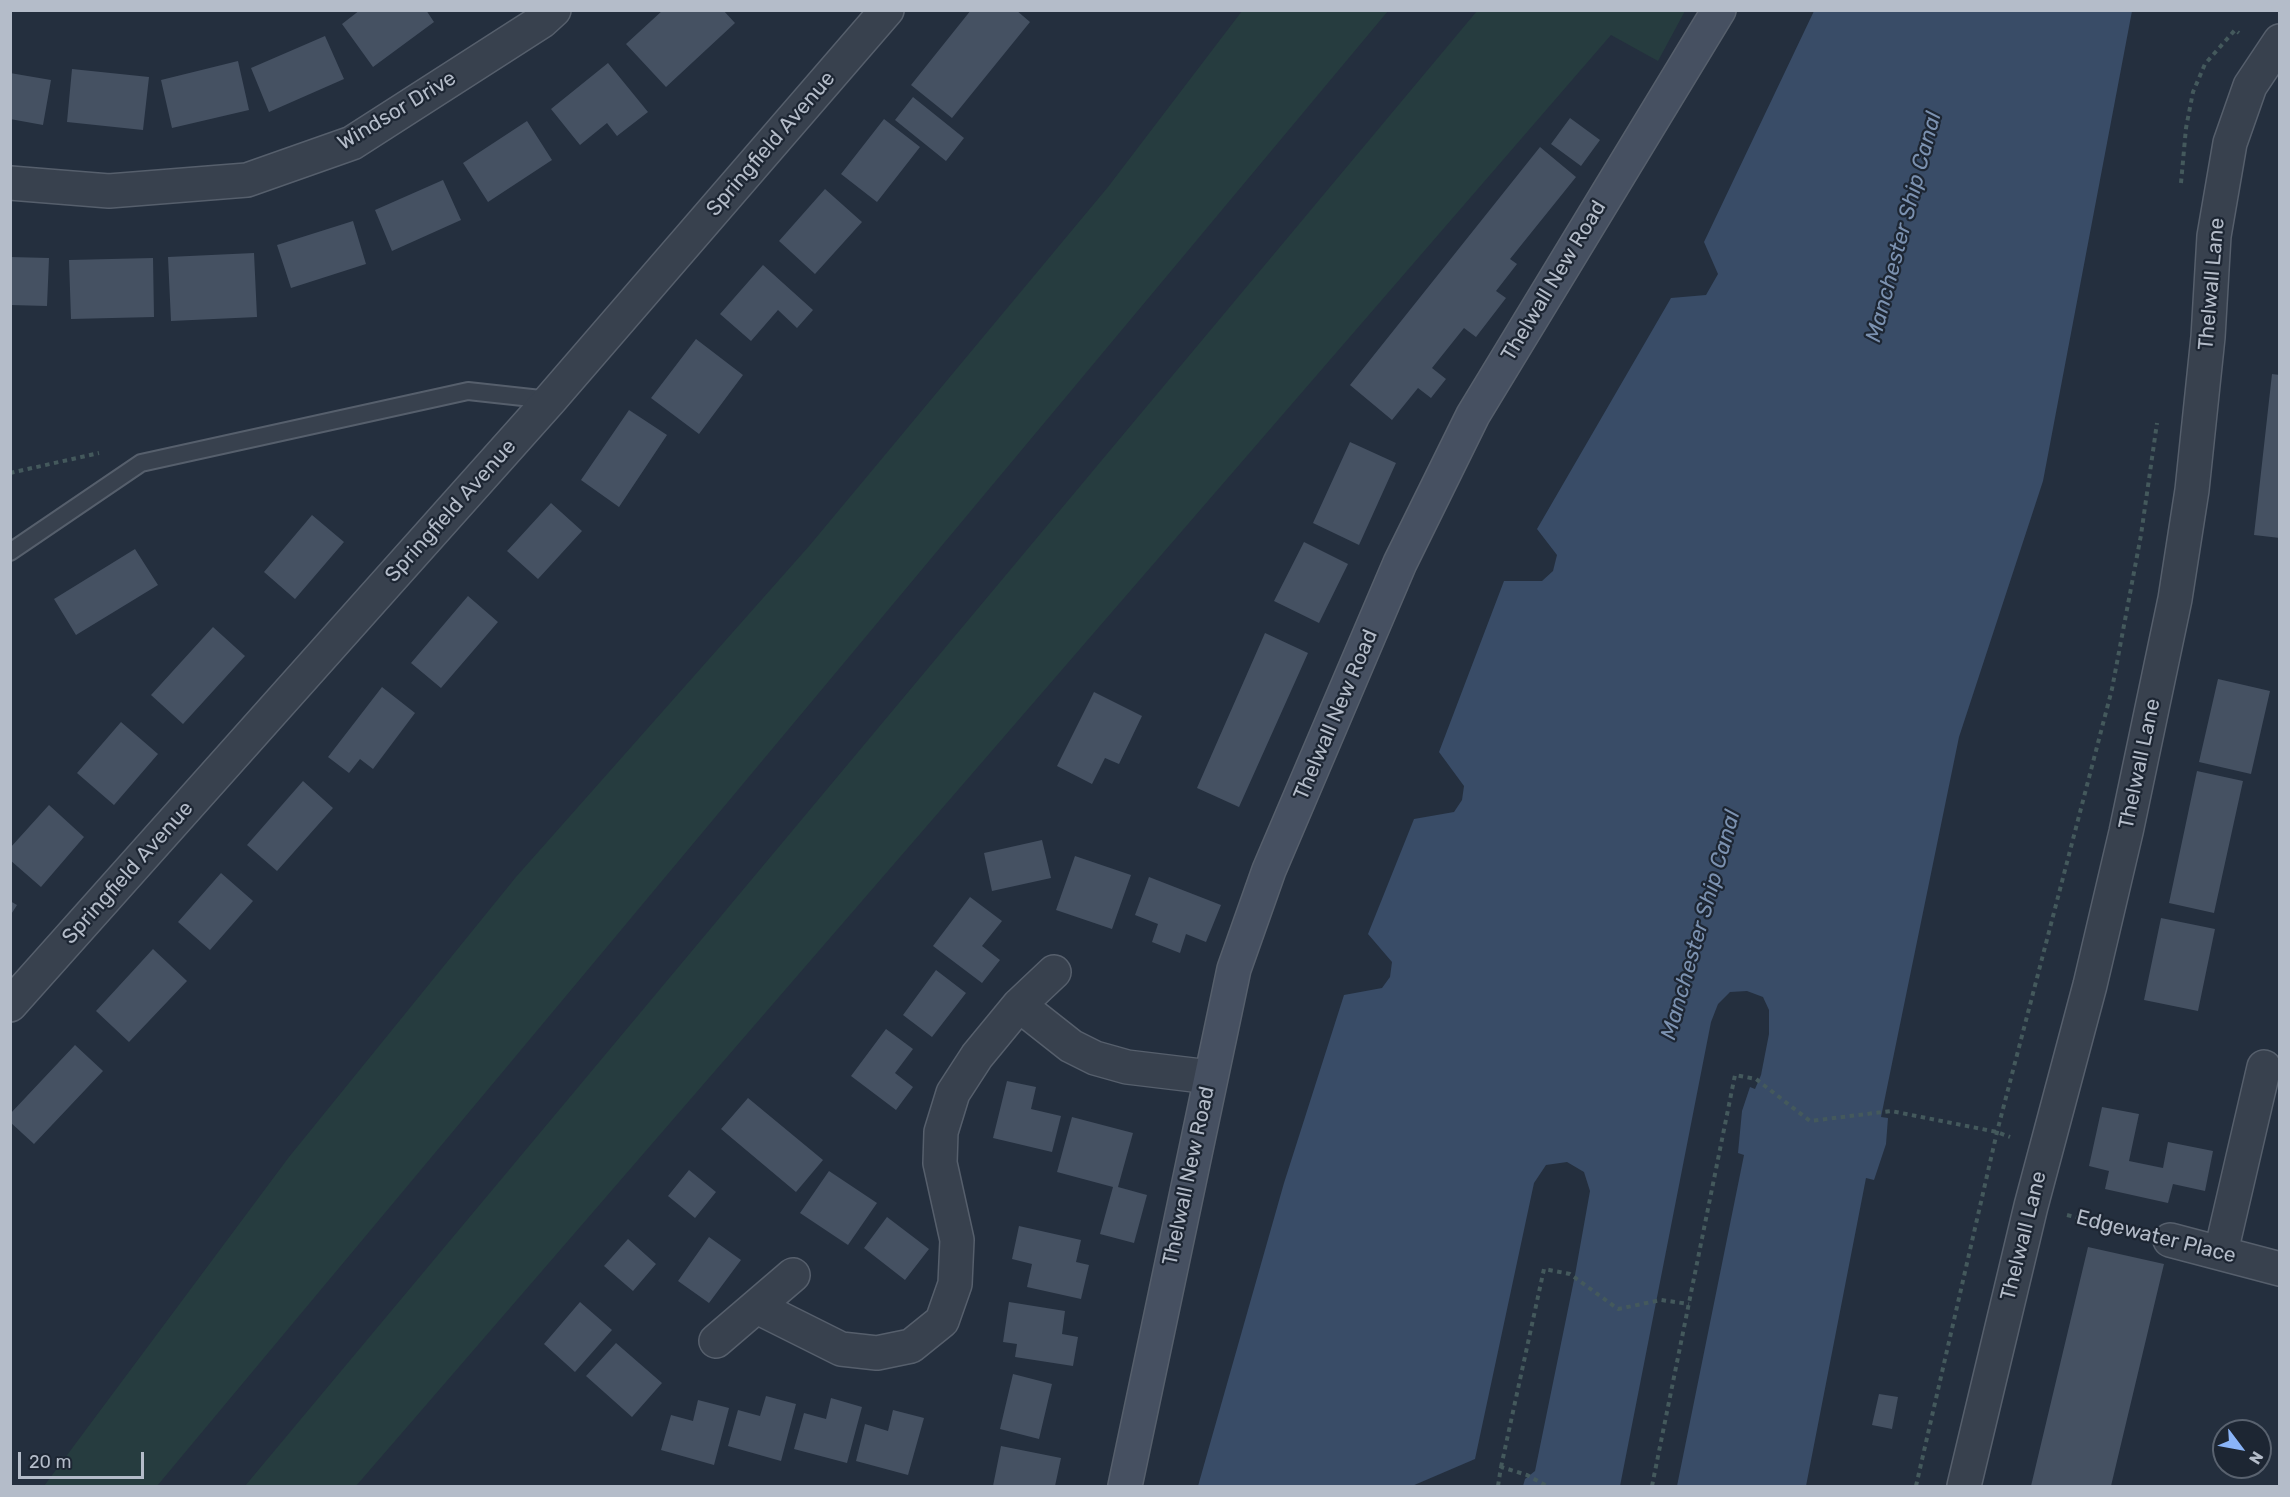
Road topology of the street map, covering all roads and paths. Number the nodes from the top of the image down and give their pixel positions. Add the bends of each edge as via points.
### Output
1 (554, 10) edge
2 (887, 10) edge
3 (1719, 10) edge
4 (2235, 30) dead end
5 (2280, 41) edge
6 (10, 183) edge
7 (2181, 187) dead end
8 (550, 400) junction
9 (2158, 421) dead end
10 (10, 552) edge
11 (1054, 972) dead end
12 (10, 1005) edge
13 (1019, 1005) junction
14 (2264, 1067) dead end
15 (1209, 1077) junction
16 (1997, 1132) junction
17 (2031, 1206) junction
18 (2170, 1240) joint
19 (2221, 1252) junction
20 (2280, 1269) edge
21 (794, 1275) dead end
22 (1689, 1304) junction
23 (758, 1307) junction
24 (716, 1341) dead end
25 (1501, 1467) junction
26 (1125, 1486) edge
27 (1497, 1486) edge
28 (1547, 1486) edge
29 (1652, 1486) edge
30 (1917, 1486) edge
31 (1964, 1486) edge

1 - 6 street, Windsor Drive via 352,143 247,180 109,191
2 - 8 street, Springfield Avenue
3 - 15 main road, Thelwall New Road via 1473,415 1400,563 1269,870 1234,969
4 - 7 path via 2205,64 2193,92
5 - 17 street, Thelwall Lane via 2250,86 2230,143 2214,236 2194,479 2175,598 2126,832
8 - 10 lane via 468,391 141,463
8 - 12 street, Springfield Avenue
9 - 16 path via 2112,689
11 - 13 street
13 - 15 street via 1071,1046 1095,1059
13 - 23 street via 953,1093 941,1132 940,1163 957,1240 955,1284 942,1321 911,1346 877,1353 840,1349
14 - 19 street
15 - 26 main road, Thelwall New Road
16 - 22 path via 1891,1111 1810,1121 1756,1079 1735,1075
16 - 30 path
17 - 18 path, Edgewater Place
17 - 31 street, Thelwall Lane
18 - 19 street, Edgewater Place
19 - 20 street, Edgewater Place
21 - 23 street
22 - 25 path via 1661,1300 1618,1310 1570,1274 1545,1269
22 - 29 path
23 - 24 street
25 - 27 path
25 - 28 path via 1527,1474

